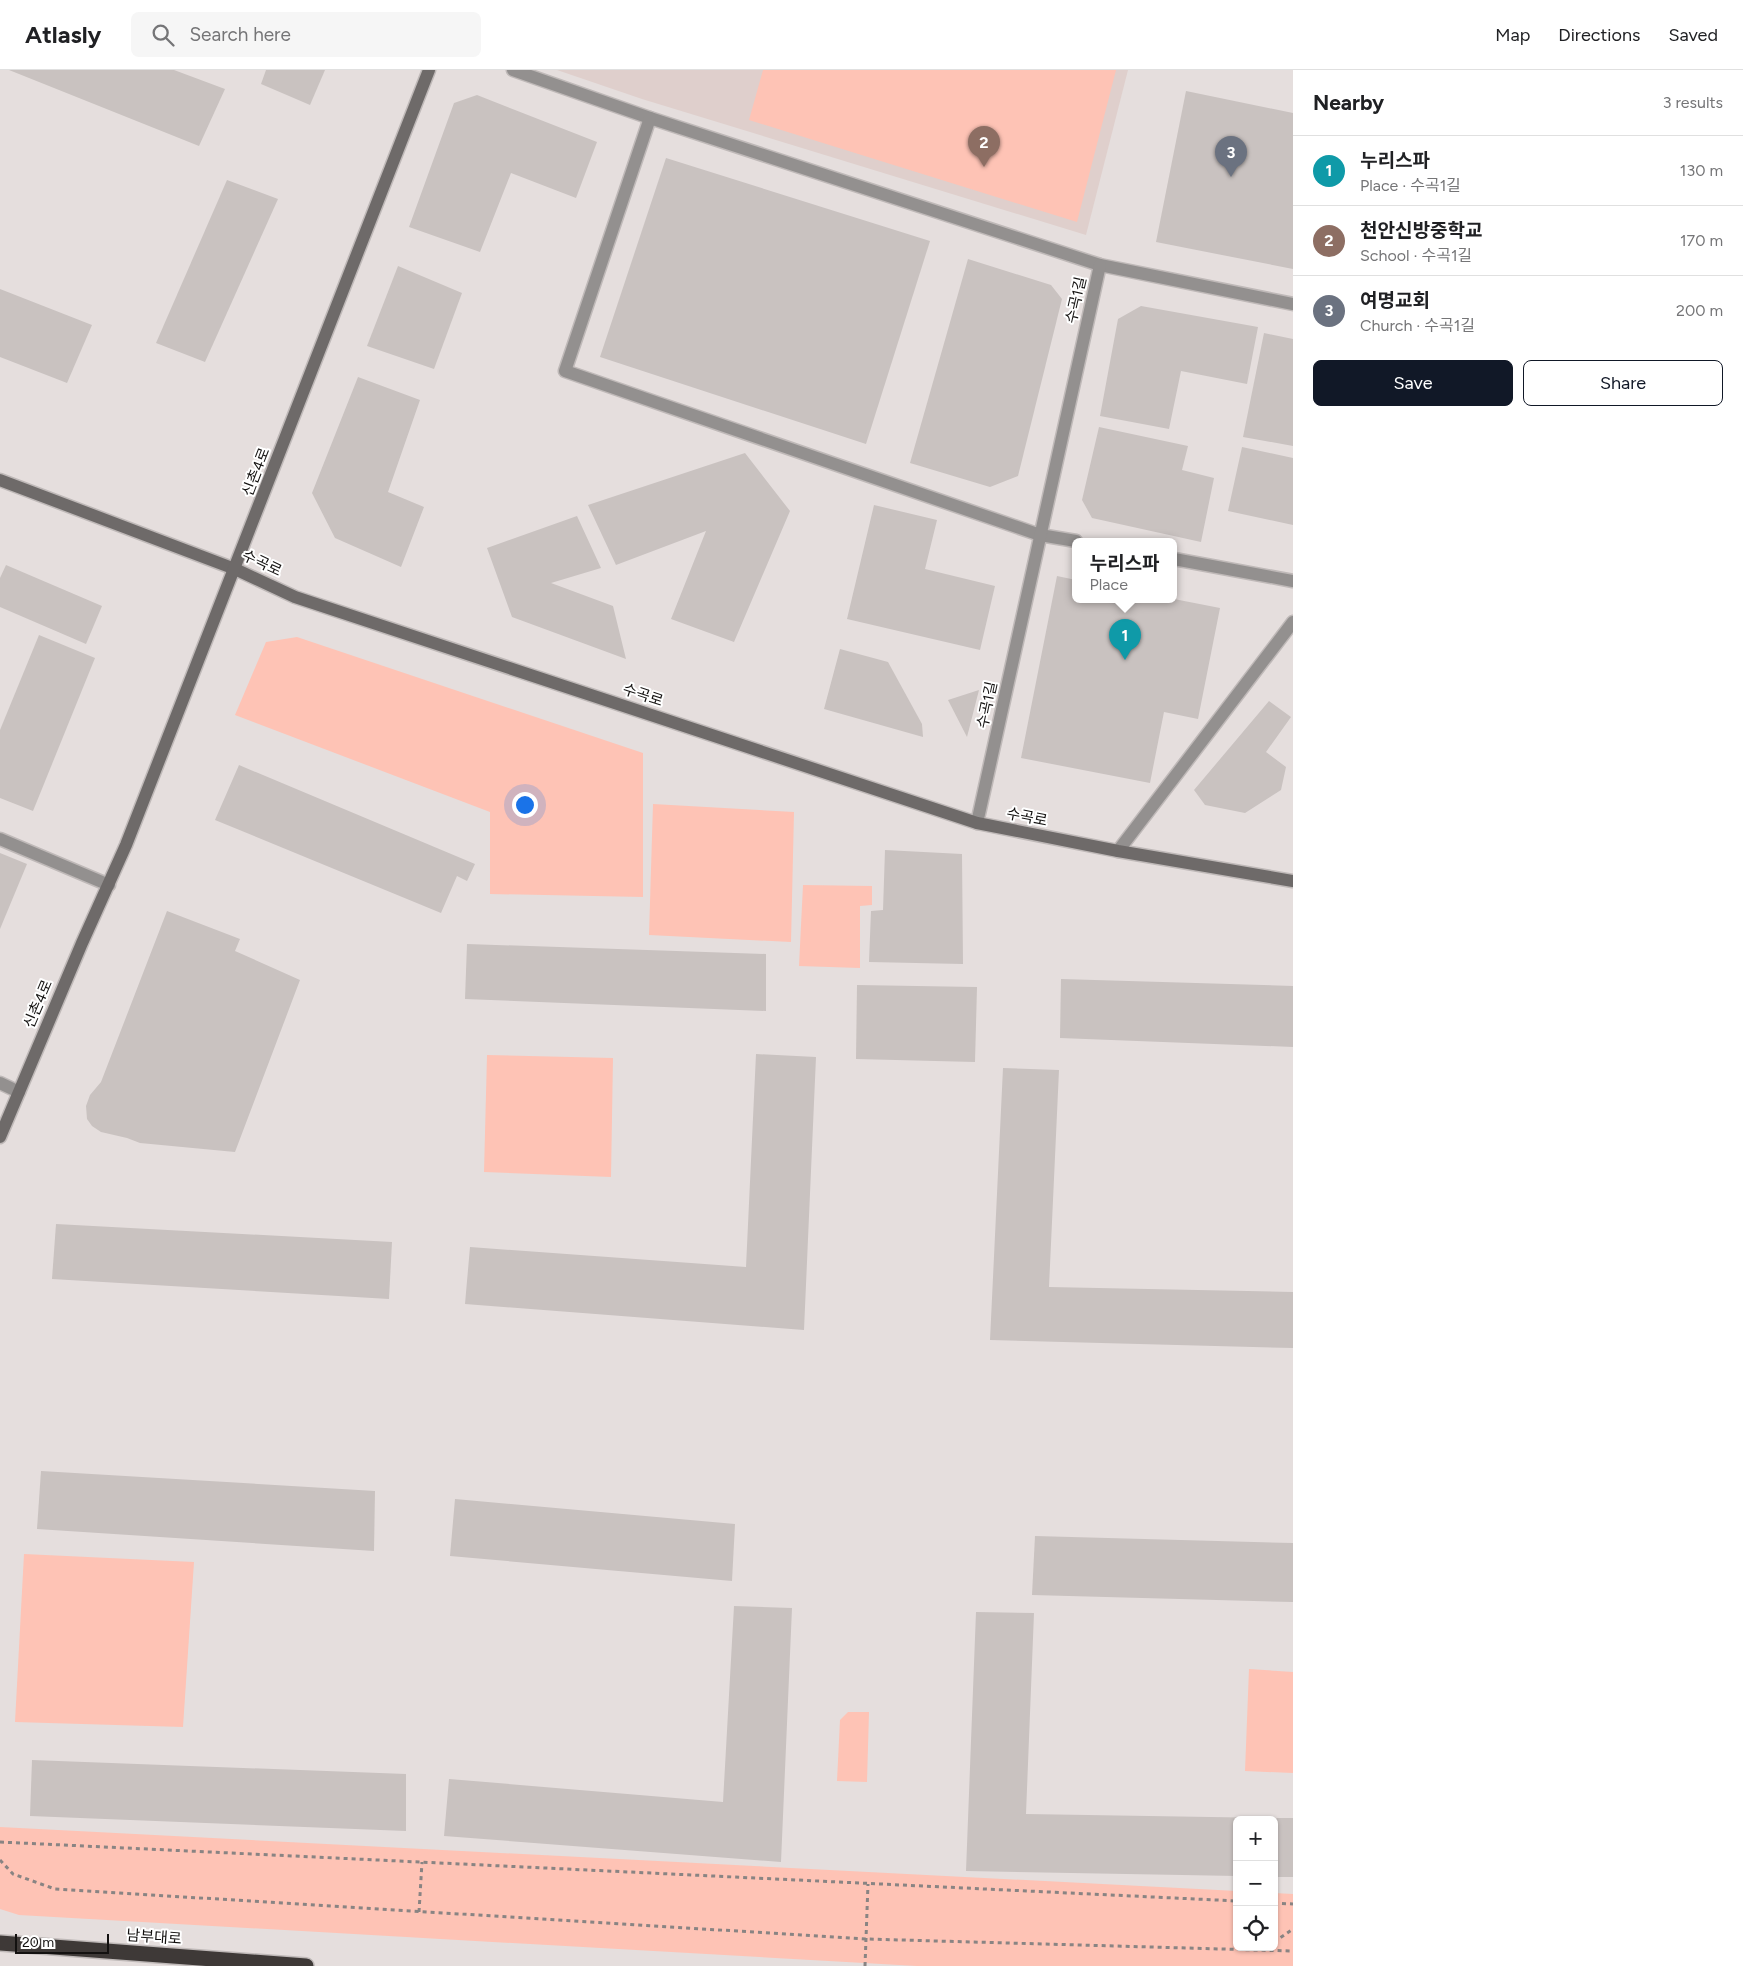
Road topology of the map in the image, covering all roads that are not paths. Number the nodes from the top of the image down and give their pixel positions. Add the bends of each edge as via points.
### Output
1 (429, 70) edge
2 (513, 70) edge
3 (650, 118) junction
4 (1100, 265) junction
5 (1293, 304) edge
6 (0, 480) edge
7 (1040, 535) junction
8 (1072, 540) edge
9 (1177, 560) edge
10 (235, 569) junction
11 (1293, 581) edge
12 (1293, 622) edge
13 (978, 823) junction
14 (0, 839) edge
15 (1118, 851) junction
16 (1293, 880) edge
17 (109, 885) junction
18 (0, 1083) edge
19 (19, 1092) junction
20 (0, 1137) edge
21 (0, 1943) edge
22 (306, 1966) edge

1 - 10 street, 신촌4로
2 - 3 street
3 - 4 street
3 - 7 street via 565,371
4 - 5 street, 수곡1길
4 - 7 street, 수곡1길
6 - 10 street, 수곡로
7 - 8 street
7 - 13 street, 수곡1길
9 - 11 street
10 - 13 street, 수곡로 via 295,597
10 - 17 street, 신촌4로
12 - 15 street
13 - 15 street, 수곡로
14 - 17 street
15 - 16 street, 수곡로
17 - 19 street, 신촌4로
18 - 19 street
19 - 20 street, 신촌4로
21 - 22 highway, 남부대로

